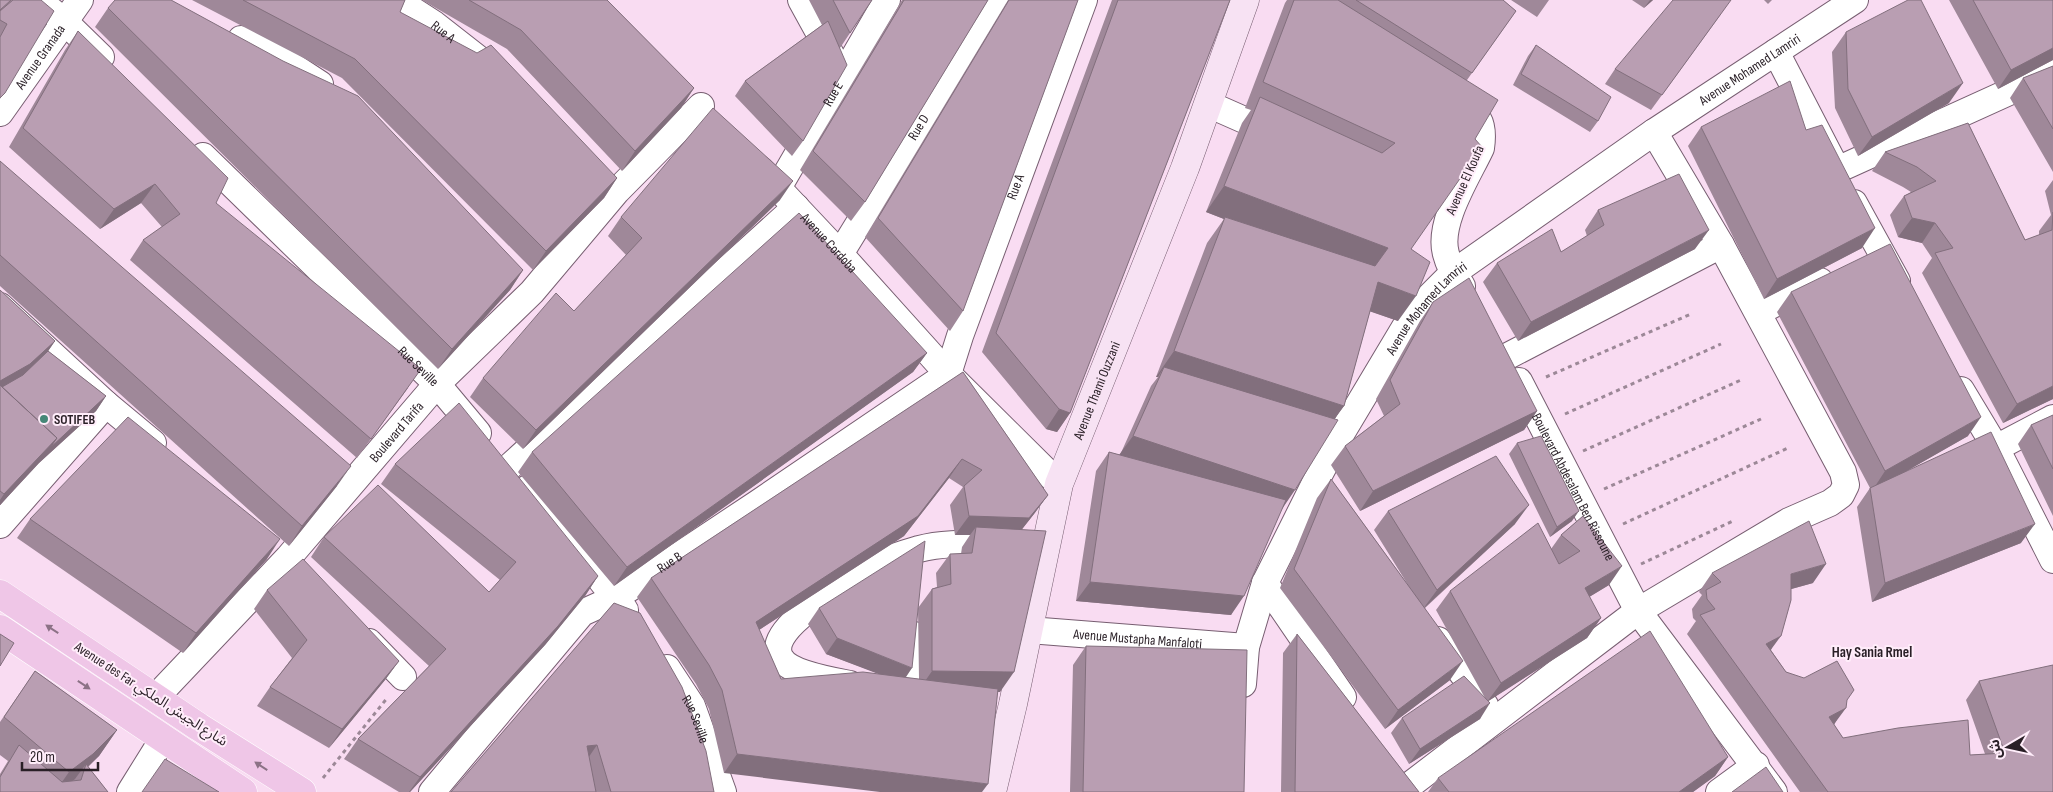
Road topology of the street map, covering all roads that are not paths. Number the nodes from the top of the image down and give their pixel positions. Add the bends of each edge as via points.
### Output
1 (38, 0) edge
2 (80, 0) edge
3 (397, 0) edge
4 (801, 0) edge
5 (887, 0) edge
6 (996, 0) edge
7 (1084, 0) edge
8 (1245, 0) edge
9 (1855, 0) edge
10 (64, 21) junction
11 (223, 30) edge
12 (1776, 52) junction
13 (2053, 72) edge
14 (120, 76) edge
15 (843, 76) junction
16 (506, 81) edge
17 (1433, 85) edge
18 (338, 95) edge
19 (1208, 104) junction
20 (0, 113) edge
21 (720, 127) edge
22 (1654, 132) junction
23 (184, 138) edge
24 (1296, 143) edge
25 (746, 154) edge
26 (1837, 170) junction
27 (778, 188) junction
28 (796, 207) junction
29 (1721, 245) junction
30 (840, 254) junction
31 (1861, 259) junction
32 (1453, 272) junction
33 (1909, 302) edge
34 (0, 306) edge
35 (1476, 306) edge
36 (1758, 312) junction
37 (1950, 370) edge
38 (948, 374) junction
39 (437, 384) junction
40 (106, 404) junction
41 (2053, 418) edge
42 (1996, 448) junction
43 (335, 460) edge
44 (174, 462) edge
45 (508, 468) junction
46 (1316, 481) junction
47 (1059, 484) junction
48 (364, 485) junction
49 (1334, 501) edge
50 (0, 525) edge
51 (921, 548) junction
52 (1045, 548) junction
53 (2053, 560) edge
54 (919, 578) edge
55 (1265, 583) junction
56 (0, 594) edge
57 (615, 598) junction
58 (916, 607) edge
59 (1638, 611) junction
60 (1427, 624) edge
61 (356, 628) edge
62 (639, 628) edge
63 (0, 629) edge
64 (1028, 630) junction
65 (1246, 646) junction
66 (655, 651) edge
67 (404, 677) road end
68 (156, 697) junction
69 (985, 701) edge
70 (1013, 704) junction
71 (1241, 709) edge
72 (1358, 718) edge
73 (1496, 720) junction
74 (163, 739) junction
75 (1390, 765) edge
76 (1756, 765) junction
77 (310, 788) edge
78 (1408, 790) edge
79 (130, 792) edge
80 (243, 792) edge
81 (432, 792) edge
82 (729, 792) edge
83 (992, 792) edge
84 (1719, 792) edge
85 (1774, 792) edge

1 - 10 street
2 - 10 street, Avenue Granada
3 - 16 street, Rue A via 434,24
4 - 15 street
5 - 15 street, Rue E
6 - 30 street, Rue D
7 - 38 street, Rue A
8 - 19 street, Avenue Thami Ouzzani
9 - 12 street, Avenue Mohamed Lamriri
10 - 14 street
10 - 20 street, Avenue Granada
11 - 18 street via 291,65
12 - 22 street, Avenue Mohamed Lamriri
12 - 26 street
13 - 26 street
15 - 27 street, Rue E
17 - 32 street, Avenue El Koufa via 1479,118 1483,134 1481,148 1447,221 1445,253
19 - 24 street
19 - 47 street, Avenue Thami Ouzzani
21 - 39 street, Boulevard Tarifa via 694,99 610,184
22 - 29 street
22 - 32 street, Avenue Mohamed Lamriri
23 - 39 street, Rue Seville
25 - 27 street, Avenue Cordoba
26 - 31 street
27 - 28 street, Avenue Cordoba
28 - 30 street, Avenue Cordoba
28 - 45 street
29 - 36 street
29 - 59 street, Boulevard Abdesalam Ben Rissoune via 1501,348
30 - 38 street, Avenue Cordoba
31 - 33 street
31 - 36 street
32 - 35 street
32 - 46 street, Avenue Mohamed Lamriri via 1405,326
34 - 40 street
36 - 59 street via 1843,472 1845,489 1830,503 1788,522
37 - 42 street
38 - 47 street, Avenue Cordoba
38 - 57 street, Rue B
39 - 45 street, Rue Seville
39 - 48 street, Boulevard Tarifa
40 - 44 street
40 - 50 street
41 - 42 street
42 - 53 street
43 - 48 street
45 - 57 street, Rue Seville
46 - 49 street
46 - 55 street, Avenue Mohamed Lamriri
47 - 52 street, Avenue Thami Ouzzani
48 - 68 street, Boulevard Tarifa
51 - 52 street via 1018,544
51 - 54 street
51 - 58 street via 886,560 809,608 792,624 779,643 778,651 782,660 823,679 919,695
52 - 64 street, Avenue Thami Ouzzani
55 - 65 street, Avenue Mohamed Lamriri
55 - 72 street
68 -> 56 main road, Avenue des Far شارع الجيش الملكي
57 - 62 street, Rue Seville
57 - 81 street, Rue B via 582,612
59 - 73 street
59 - 76 street, Boulevard Abdesalam Ben Rissoune
60 - 73 street
61 - 67 street
63 -> 74 main road, Avenue des Far شارع الجيش الملكي
64 - 65 street, Avenue Mustapha Manfaloti
64 - 70 street, Avenue Thami Ouzzani
65 - 71 street, Avenue Mohamed Lamriri
66 - 82 street, Rue Seville via 692,706
77 -> 68 main road, Avenue des Far شارع الجيش الملكي
69 - 70 street
70 - 83 street, Avenue Thami Ouzzani
73 - 78 street
74 - 79 street
74 - 80 main road, Avenue des Far شارع الجيش الملكي
75 - 78 street
76 - 84 street
76 - 85 street, Boulevard Abdesalam Ben Rissoune

